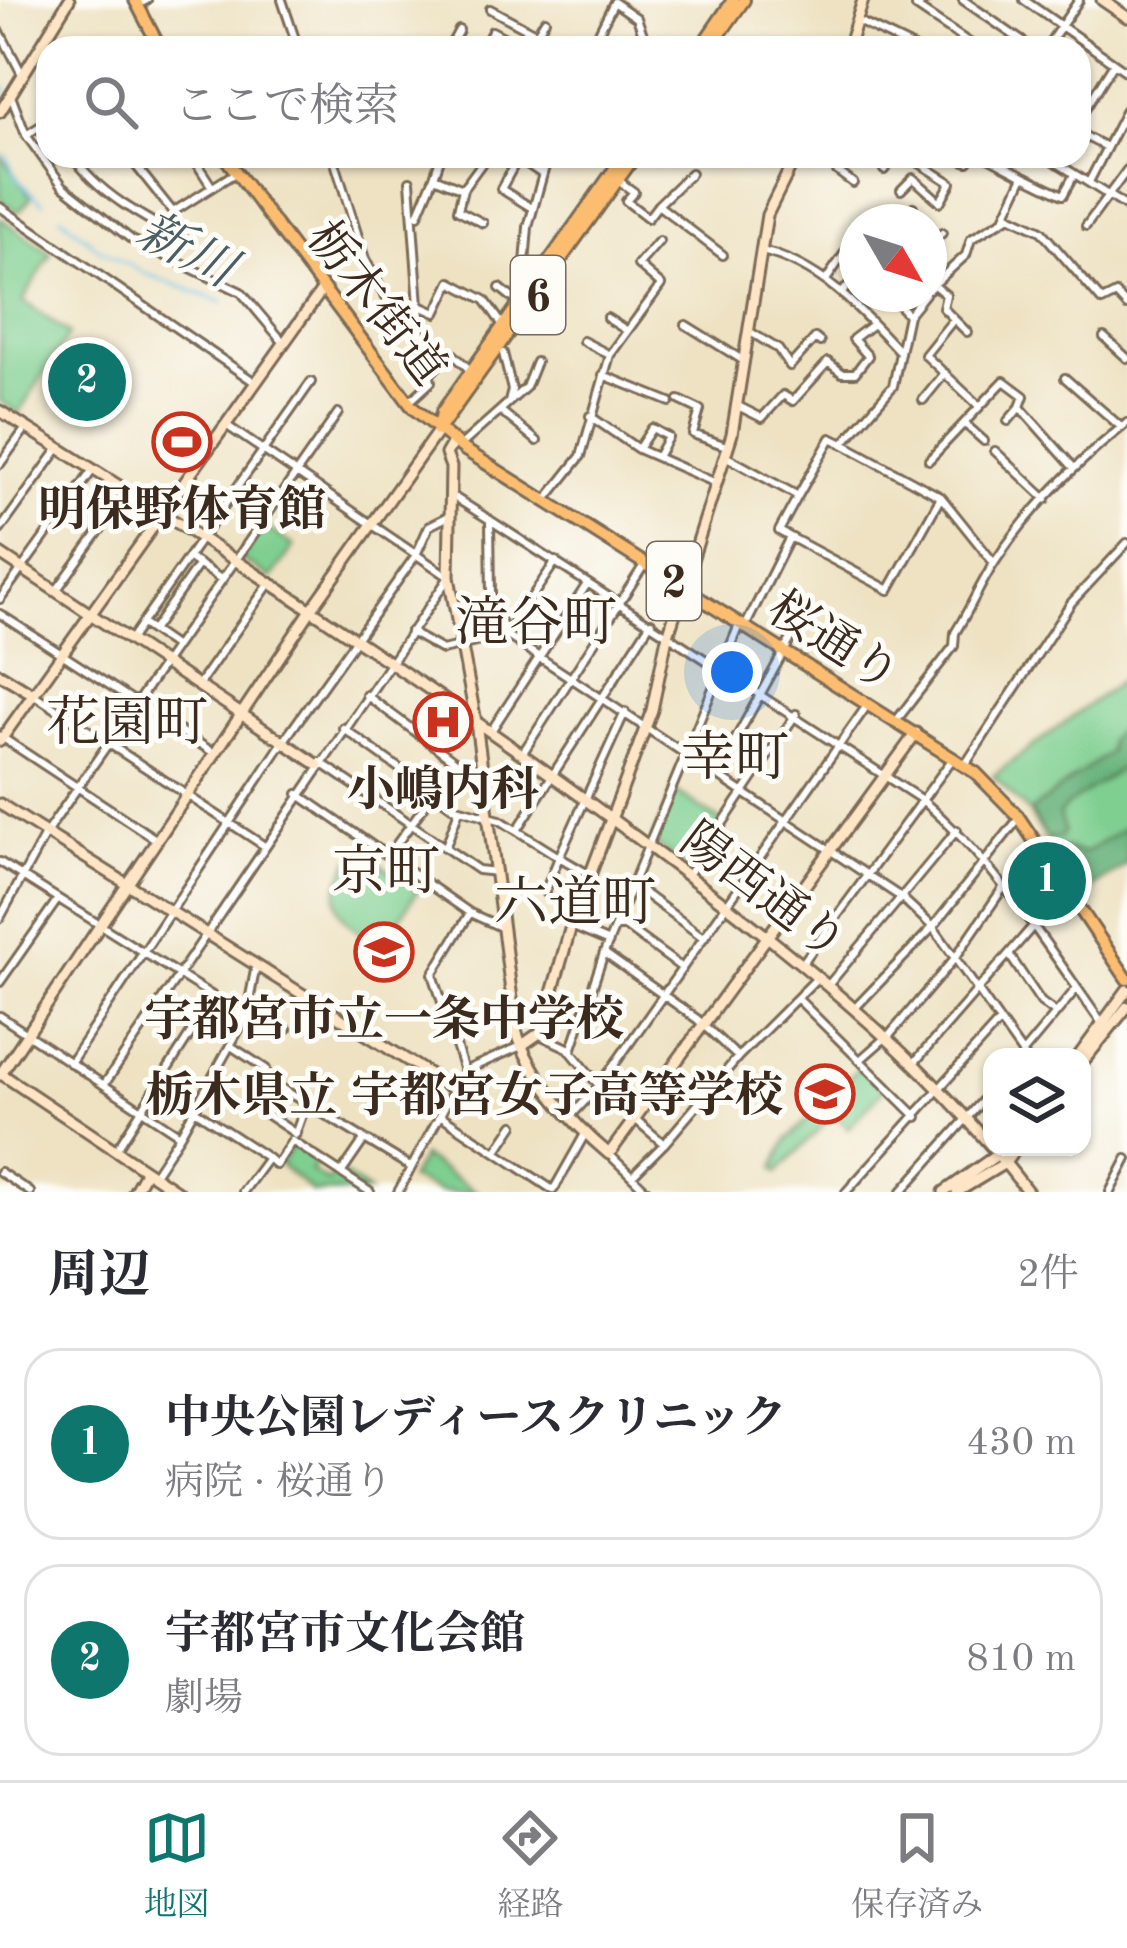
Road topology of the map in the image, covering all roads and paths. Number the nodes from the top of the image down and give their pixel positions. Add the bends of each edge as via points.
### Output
1 (282, 0) edge
2 (733, 0) edge
3 (744, 0) edge
4 (926, 0) edge
5 (963, 0) edge
6 (1024, 0) edge
7 (1079, 0) edge
8 (1102, 0) edge
9 (141, 1) edge
10 (66, 2) edge
11 (490, 9) dead end
12 (860, 10) edge
13 (1127, 17) edge
14 (545, 20) dead end
15 (1061, 26) junction
16 (459, 30) dead end
17 (0, 32) edge
18 (537, 34) joint
19 (46, 36) edge
20 (155, 36) edge
21 (294, 36) edge
22 (456, 36) edge
23 (598, 36) edge
24 (645, 36) edge
25 (708, 36) edge
26 (718, 36) edge
27 (897, 36) edge
28 (958, 36) edge
29 (1015, 36) edge
30 (1054, 36) edge
31 (1076, 36) edge
32 (1091, 46) edge
33 (36, 52) edge
34 (1114, 63) junction
35 (1127, 72) edge
36 (22, 76) junction
37 (11, 94) junction
38 (1091, 99) edge
39 (1127, 108) edge
40 (0, 112) edge
41 (36, 129) edge
42 (26, 135) junction
43 (1091, 139) edge
44 (1106, 147) junction
45 (36, 149) edge
46 (50, 168) edge
47 (81, 168) edge
48 (138, 168) edge
49 (200, 168) edge
50 (232, 168) edge
51 (336, 168) edge
52 (437, 168) edge
53 (478, 168) edge
54 (511, 168) edge
55 (533, 168) edge
56 (545, 168) edge
57 (619, 168) edge
58 (623, 168) edge
59 (787, 168) edge
60 (840, 168) edge
61 (927, 168) edge
62 (1009, 168) edge
63 (1059, 168) edge
64 (1127, 170) edge
65 (235, 173) junction
66 (691, 173) dead end
67 (543, 174) junction
68 (1074, 175) junction
69 (1024, 176) junction
70 (434, 177) junction
71 (614, 178) junction
72 (410, 182) dead end
73 (853, 182) dead end
74 (1089, 182) junction
75 (212, 187) junction
76 (463, 189) junction
77 (901, 190) dead end
78 (1110, 193) junction
79 (658, 205) junction
80 (0, 207) edge
81 (1127, 207) edge
82 (532, 208) junction
83 (1004, 216) junction
84 (416, 218) junction
85 (482, 223) dead end
86 (1086, 226) dead end
87 (163, 228) junction
88 (185, 240) dead end
89 (658, 241) dead end
90 (153, 249) junction
91 (762, 251) junction
92 (723, 255) dead end
93 (839, 261) edge
94 (947, 272) edge
95 (826, 280) junction
96 (500, 288) dead end
97 (322, 290) junction
98 (839, 291) edge
99 (528, 292) junction
100 (520, 304) junction
101 (420, 306) junction
102 (1127, 307) edge
103 (947, 311) edge
104 (861, 312) edge
105 (905, 312) edge
106 (911, 312) edge
107 (908, 315) junction
108 (608, 318) dead end
109 (954, 319) junction
110 (873, 324) junction
111 (686, 325) dead end
112 (504, 327) junction
113 (626, 330) junction
114 (967, 332) dead end
115 (752, 333) junction
116 (422, 336) junction
117 (1104, 337) dead end
118 (583, 340) dead end
119 (820, 342) dead end
120 (284, 343) junction
121 (898, 350) junction
122 (503, 353) dead end
123 (610, 355) junction
124 (1127, 358) edge
125 (536, 362) dead end
126 (746, 362) junction
127 (431, 372) junction
128 (472, 372) junction
129 (945, 373) junction
130 (603, 375) junction
131 (1064, 378) dead end
132 (311, 382) dead end
133 (256, 383) junction
134 (923, 400) dead end
135 (409, 403) junction
136 (738, 406) junction
137 (979, 406) junction
138 (505, 407) junction
139 (1020, 407) junction
140 (0, 411) edge
141 (338, 413) dead end
142 (590, 416) junction
143 (1008, 421) dead end
144 (963, 422) junction
145 (226, 424) junction
146 (1124, 425) edge
147 (26, 427) junction
148 (438, 431) junction
149 (537, 441) dead end
150 (984, 441) dead end
151 (456, 444) junction
152 (843, 445) junction
153 (59, 448) junction
154 (638, 449) junction
155 (264, 450) junction
156 (994, 451) dead end
157 (728, 452) junction
158 (657, 457) junction
159 (929, 460) dead end
160 (0, 464) edge
161 (1074, 468) junction
162 (92, 470) junction
163 (297, 473) junction
164 (719, 484) junction
165 (127, 493) junction
166 (452, 495) junction
167 (798, 496) junction
168 (940, 497) junction
169 (1046, 499) junction
170 (546, 500) junction
171 (451, 512) junction
172 (161, 515) junction
173 (490, 520) junction
174 (371, 524) junction
175 (0, 530) edge
176 (790, 537) junction
177 (201, 541) junction
178 (1127, 543) edge
179 (0, 554) edge
180 (416, 555) junction
181 (189, 558) junction
182 (556, 561) junction
183 (235, 562) junction
184 (994, 562) junction
185 (645, 563) junction
186 (199, 564) junction
187 (22, 569) junction
188 (448, 577) junction
189 (222, 580) junction
190 (588, 582) junction
191 (269, 584) junction
192 (686, 589) junction
193 (56, 591) junction
194 (0, 599) edge
195 (620, 602) junction
196 (809, 606) dead end
197 (311, 610) junction
198 (0, 614) edge
199 (91, 614) junction
200 (651, 622) junction
201 (142, 624) junction
202 (743, 625) junction
203 (152, 631) junction
204 (410, 632) junction
205 (670, 634) junction
206 (506, 635) junction
207 (356, 639) junction
208 (130, 640) junction
209 (175, 646) junction
210 (463, 646) junction
211 (784, 650) junction
212 (62, 653) junction
213 (540, 658) junction
214 (390, 661) junction
215 (164, 663) junction
216 (718, 665) junction
217 (0, 674) edge
218 (571, 678) junction
219 (198, 686) junction
220 (760, 691) junction
221 (33, 694) junction
222 (367, 695) junction
223 (603, 698) junction
224 (137, 702) junction
225 (868, 704) junction
226 (626, 712) junction
227 (241, 713) junction
228 (796, 714) junction
229 (896, 721) junction
230 (476, 722) junction
231 (647, 726) junction
232 (343, 728) junction
233 (491, 731) junction
234 (914, 732) junction
235 (1, 738) edge
236 (284, 742) junction
237 (108, 744) junction
238 (840, 746) junction
239 (685, 751) junction
240 (214, 753) junction
241 (522, 754) junction
242 (959, 761) junction
243 (456, 762) junction
244 (319, 763) junction
245 (482, 770) junction
246 (717, 772) junction
247 (882, 774) junction
248 (552, 776) junction
249 (78, 788) junction
250 (745, 790) junction
251 (298, 794) junction
252 (433, 794) junction
253 (187, 795) junction
254 (583, 797) junction
255 (922, 800) junction
256 (0, 804) edge
257 (459, 810) junction
258 (488, 818) junction
259 (1019, 818) junction
260 (613, 820) junction
261 (787, 820) junction
262 (229, 823) junction
263 (411, 824) junction
264 (518, 829) junction
265 (957, 830) junction
266 (46, 833) junction
267 (157, 840) junction
268 (263, 845) junction
269 (828, 846) junction
270 (649, 847) junction
271 (446, 848) junction
272 (388, 856) junction
273 (559, 857) junction
274 (0, 862) edge
275 (984, 865) junction
276 (496, 872) junction
277 (19, 874) junction
278 (869, 874) junction
279 (590, 875) junction
280 (688, 875) junction
281 (128, 885) junction
282 (633, 885) junction
283 (1067, 887) junction
284 (1003, 888) junction
285 (545, 892) dead end
286 (902, 898) junction
287 (58, 899) junction
288 (728, 905) junction
289 (170, 912) junction
290 (470, 914) junction
291 (0, 917) edge
292 (100, 926) junction
293 (571, 926) junction
294 (1033, 926) junction
295 (615, 927) junction
296 (933, 927) junction
297 (502, 928) junction
298 (764, 932) junction
299 (205, 934) junction
300 (704, 938) junction
301 (608, 942) junction
302 (143, 952) junction
303 (604, 953) junction
304 (1009, 954) junction
305 (955, 958) junction
306 (803, 961) junction
307 (256, 965) junction
308 (682, 968) junction
309 (178, 975) junction
310 (825, 979) junction
311 (1127, 979) edge
312 (0, 982) edge
313 (1077, 988) junction
314 (977, 990) junction
315 (1127, 991) edge
316 (663, 994) junction
317 (214, 997) junction
318 (797, 998) junction
319 (856, 1007) junction
320 (1127, 1007) edge
321 (1056, 1013) junction
322 (0, 1016) edge
323 (246, 1017) junction
324 (699, 1021) junction
325 (999, 1022) junction
326 (1103, 1025) junction
327 (287, 1029) dead end
328 (27, 1035) junction
329 (540, 1035) junction
330 (886, 1039) junction
331 (231, 1046) junction
332 (521, 1046) junction
333 (1017, 1048) edge
334 (1028, 1048) edge
335 (1088, 1048) edge
336 (1091, 1048) edge
337 (571, 1051) junction
338 (737, 1057) junction
339 (860, 1060) junction
340 (70, 1063) junction
341 (912, 1066) junction
342 (464, 1071) junction
343 (0, 1074) edge
344 (269, 1081) junction
345 (104, 1085) junction
346 (600, 1085) junction
347 (453, 1089) junction
348 (939, 1094) junction
349 (983, 1101) edge
350 (306, 1104) junction
351 (142, 1110) junction
352 (195, 1111) junction
353 (440, 1115) junction
354 (631, 1115) junction
355 (570, 1117) junction
356 (916, 1117) junction
357 (965, 1122) junction
358 (514, 1125) dead end
359 (585, 1133) junction
360 (180, 1135) junction
361 (294, 1138) junction
362 (364, 1140) junction
363 (664, 1144) junction
364 (116, 1150) junction
365 (496, 1152) junction
366 (607, 1152) junction
367 (1005, 1156) edge
368 (268, 1158) junction
369 (1002, 1160) junction
370 (1127, 1160) edge
371 (411, 1167) junction
372 (0, 1172) edge
373 (150, 1173) junction
374 (341, 1174) junction
375 (632, 1176) junction
376 (853, 1184) junction
377 (246, 1189) edge
378 (553, 1191) edge
379 (30, 1192) edge
380 (134, 1192) edge
381 (178, 1192) edge
382 (257, 1192) edge
383 (370, 1192) edge
384 (398, 1192) edge
385 (648, 1192) edge
386 (847, 1192) edge
387 (861, 1192) edge
388 (901, 1192) edge
389 (944, 1192) edge
390 (957, 1192) edge
391 (1028, 1192) edge
392 (1110, 1192) edge

1 - 21 street
2 - 25 main road
3 - 26 main road
4 - 28 street via 916,7
5 - 29 street
6 - 15 street
7 - 15 street
8 - 13 street
9 - 20 main road
10 - 19 street
11 - 18 street
12 - 27 street
14 - 18 street
15 - 30 street
15 - 31 street
16 - 22 street
17 - 36 street
23 - 24 street via 614,2 638,18
32 - 34 street
33 - 36 street
34 - 35 street
34 - 38 street
36 - 37 street
37 - 40 street
37 - 42 street
39 - 44 street
41 - 42 street
42 - 45 street
43 - 44 street
44 - 74 street
46 - 90 street via 63,186
47 - 87 street
48 - 75 street via 173,212
49 - 75 street
50 - 65 main road, 栃木街道 / 2
51 - 116 street via 373,277
52 - 70 street
53 - 76 street
54 - 82 street via 501,189
55 - 67 street
56 - 67 street
57 - 71 main road, 6
58 - 71 main road, 6
59 - 91 street
60 - 73 street
61 - 77 street via 951,183 940,202 913,178
62 - 69 street
63 - 68 street
64 - 78 street
65 - 75 street
65 - 97 main road, 栃木街道 / 2
66 - 79 street
67 - 82 street
68 - 69 street via 1063,195
68 - 74 street
69 - 83 street
70 - 76 street
70 - 84 street
71 - 79 street via 634,192 626,201 648,218
71 - 99 main road, 6
71 - 148 main road, 6
72 - 84 street
74 - 78 street
76 - 85 street via 458,210
78 - 81 street
78 - 86 street
79 - 92 street
80 - 133 street
82 - 99 street
83 - 94 street via 971,238
83 - 102 street via 1041,230 1102,301 1116,294
84 - 101 street
87 - 88 street
87 - 90 street
89 - 113 street via 638,265 661,285
90 - 120 street via 241,292
91 - 95 street
91 - 115 street
93 - 95 street
95 - 98 street
96 - 100 street
97 - 120 street
97 - 135 main road, 栃木街道 / 2
99 - 100 main road, 6
100 - 112 main road, 6
101 - 112 street via 436,313 451,282 485,300
101 - 116 street
103 - 109 street
104 - 110 street
105 - 107 street
106 - 107 street
107 - 121 street
108 - 113 street
109 - 114 street
109 - 129 street via 925,355
110 - 121 street
110 - 136 street via 853,339 868,356 855,373 828,362 794,401 783,394 762,418
111 - 126 street
112 - 128 main road, 6
113 - 123 street
115 - 119 street via 790,366 815,338
115 - 126 street
116 - 127 street
117 - 124 street
118 - 123 street
120 - 133 street
121 - 152 street via 892,386
122 - 138 street via 512,390
123 - 130 street
125 - 138 street
126 - 136 street
127 - 128 street via 451,352
127 - 135 street via 429,387
128 - 148 main road, 6 via 442,412
129 - 134 street
129 - 137 street
130 - 142 street
130 - 157 street via 700,410 693,434
131 - 146 street
132 - 155 street
133 - 145 street
135 - 148 main road, 栃木街道 / 2
136 - 157 street
137 - 139 street via 1004,381 1024,396
137 - 144 street
138 - 149 street
138 - 151 street
139 - 143 street
139 - 161 street
140 - 147 street, 陽西通り
141 - 163 street
142 - 154 street
142 - 170 street via 581,456
144 - 150 street
144 - 159 street
145 - 155 street
145 - 172 street
146 - 161 street
147 - 153 street, 陽西通り
147 - 160 street
148 - 151 main road, 桜通り / 2
148 - 174 street
151 - 166 street via 446,454
151 - 170 main road, 桜通り / 2
152 - 167 street via 831,438
152 - 168 street
153 - 162 street, 陽西通り
153 - 175 street
154 - 158 street
154 - 158 street via 652,428 668,437
155 - 163 street
155 - 177 street
156 - 169 street
157 - 164 street
157 - 167 street
158 - 164 street
161 - 169 street
162 - 165 street, 陽西通り
162 - 187 street
163 - 174 street
163 - 183 street
164 - 192 street
165 - 172 street, 陽西通り
165 - 193 street
166 - 171 street
166 - 173 street
167 - 176 street via 779,531
168 - 176 street via 889,590
168 - 184 street
169 - 184 street
170 - 185 main road, 桜通り / 2
171 - 180 street via 436,519
171 - 188 street
172 - 177 street, 陽西通り
172 - 199 street
173 - 182 street
173 - 206 street via 491,596
174 - 180 street
174 - 197 street
176 - 202 street
177 - 181 street
177 - 183 street, 陽西通り
178 - 242 street via 1071,603
179 - 187 street
180 - 188 street
180 - 207 street
181 - 186 street
181 - 201 street
182 - 190 street
182 - 206 street
183 - 189 street
183 - 191 street, 陽西通り
184 - 229 street via 954,646
185 - 192 main road, 桜通り / 2
185 - 195 street
186 - 189 street
186 - 203 street
187 - 193 street
187 - 194 street
188 - 204 street
188 - 210 street
189 - 209 street
190 - 195 street
190 - 213 street
191 - 197 street, 陽西通り
191 - 219 street
192 - 202 main road, 桜通り / 2
192 - 205 street
193 - 199 street
195 - 200 street
195 - 218 street
196 - 211 street
197 - 207 street, 陽西通り
197 - 227 street
198 - 212 street
199 - 208 street
199 - 212 street
200 - 205 street
200 - 223 street
201 - 203 street
201 - 208 street
202 - 211 main road, 桜通り / 2
202 - 216 street
203 - 209 street
204 - 210 street via 435,648
204 - 214 street
205 - 216 street
205 - 231 street
206 - 210 street
206 - 213 street
207 - 214 street, 陽西通り
207 - 236 street
208 - 215 street
209 - 215 street
210 - 230 street
211 - 220 street
211 - 225 main road, 桜通り / 2
212 - 221 street
212 - 224 street
213 - 218 street
213 - 233 street
214 - 222 street
214 - 230 street, 陽西通り
215 - 219 street
215 - 224 street
216 - 220 street
216 - 239 street
217 - 221 street
218 - 223 street
218 - 241 street
219 - 227 street
220 - 228 street
220 - 246 street
221 - 235 street
221 - 237 street
222 - 232 street
222 - 243 street
223 - 226 street
223 - 248 street
224 - 237 street
224 - 240 street
225 - 229 main road, 桜通り / 2
225 - 238 street
226 - 231 street
226 - 254 street
227 - 236 street
227 - 240 street
228 - 238 street
228 - 250 street
229 - 234 main road, 桜通り / 2
230 - 233 street, 陽西通り
230 - 245 street
231 - 239 street
231 - 260 street
232 - 244 street
232 - 252 street
233 - 241 street, 陽西通り
234 - 242 main road, 桜通り / 2
234 - 247 street
235 - 249 street
236 - 244 street
236 - 262 street
237 - 249 street
237 - 253 street
238 - 247 street
238 - 261 street
239 - 246 street
239 - 270 street
240 - 253 street
241 - 248 street, 陽西通り
242 - 255 street
242 - 259 main road, 桜通り / 2
243 - 245 street
243 - 252 street
244 - 251 street
244 - 263 street
245 - 258 street
246 - 250 street
247 - 255 street
247 - 269 street
248 - 254 street, 陽西通り
248 - 264 street
249 - 266 street
249 - 267 street
250 - 261 street
250 - 280 street
251 - 268 street
251 - 272 street
252 - 257 street
252 - 263 street
253 - 262 street
253 - 267 street
254 - 260 street, 陽西通り
254 - 273 street
255 - 265 street
255 - 278 street
256 - 266 street
257 - 258 street
257 - 271 street
258 - 264 street
258 - 276 street
259 - 275 street
259 - 283 main road, 桜通り / 2
260 - 270 street, 陽西通り
260 - 279 street
261 - 269 street
261 - 288 street
262 - 268 street
262 - 289 street
263 - 271 street
263 - 272 street
264 - 273 street
265 - 275 street
265 - 286 street
266 - 277 street
266 - 281 street
267 - 281 street
268 - 299 street
269 - 278 street
269 - 298 street
270 - 280 street, 陽西通り
270 - 282 street
271 - 276 street
272 - 290 street
273 - 279 street
273 - 285 street
274 - 277 street
275 - 284 street
275 - 296 street
276 - 297 street
277 - 287 street
277 - 291 street
278 - 286 street
278 - 306 street
279 - 293 street
280 - 288 street, 陽西通り
281 - 289 street
281 - 292 street
282 - 295 street
282 - 300 street
283 - 294 street
283 - 311 main road, 桜通り / 2
284 - 294 street
284 - 305 street
286 - 296 street
286 - 310 street
287 - 292 street
287 - 312 street
288 - 298 street, 陽西通り
288 - 300 street
289 - 299 street
289 - 302 street
290 - 297 street
290 - 342 street via 433,974
292 - 302 street
292 - 328 street
293 - 301 street
293 - 329 street
294 - 304 street
294 - 313 street
295 - 301 street
295 - 308 street
296 - 305 street
296 - 319 street
297 - 332 street
298 - 306 street, 陽西通り
298 - 324 street
299 - 307 street
299 - 309 street
300 - 308 street
301 - 303 street
302 - 309 street
302 - 340 street
303 - 316 street
303 - 337 street
304 - 314 street
304 - 321 street
305 - 314 street
305 - 330 street
306 - 310 street, 陽西通り
307 - 323 street
307 - 347 street
308 - 316 street
309 - 317 street
309 - 345 street
310 - 318 street
310 - 319 street, 陽西通り
313 - 321 street
313 - 326 street
314 - 325 street
314 - 341 street
315 - 326 street
316 - 324 street
316 - 346 street
317 - 323 street
317 - 351 street
318 - 338 street
318 - 339 street
319 - 330 street, 陽西通り
320 - 336 street
321 - 334 street
322 - 328 street
323 - 327 street
323 - 331 street
324 - 338 street
324 - 354 street
325 - 333 street
325 - 348 street
326 - 335 street
328 - 340 street
328 - 343 street
329 - 332 street
329 - 337 street
330 - 339 street
330 - 341 street, 陽西通り
331 - 344 street via 266,1069 261,1076
331 - 352 street
332 - 342 street
332 - 355 street
337 - 346 street
338 - 363 street
339 - 356 street
340 - 345 street
341 - 348 street, 陽西通り
342 - 347 street
343 - 364 street
344 - 350 street
344 - 361 street via 254,1106
345 - 351 street
346 - 354 street
346 - 355 street
347 - 353 street
348 - 356 street
348 - 357 street, 陽西通り
349 - 357 street
350 - 361 street
350 - 362 street
351 - 360 street
351 - 364 street
352 - 360 street
352 - 368 street
353 - 365 street
353 - 371 street
354 - 363 street
354 - 366 street
355 - 359 street
356 - 376 street
357 - 369 street, 陽西通り
357 - 388 street
358 - 365 street
359 - 366 street
359 - 378 street
360 - 373 street
361 - 368 street via 276,1165
361 - 374 street
362 - 371 street
362 - 374 street
363 - 375 street
364 - 373 street
365 - 378 street
366 - 375 street
367 - 369 street
368 - 377 street
369 - 389 street
369 - 390 street
369 - 391 street, 陽西通り
370 - 392 street
371 - 384 street
372 - 379 street
373 - 380 street
373 - 381 street
374 - 383 street
375 - 385 street
376 - 386 street
376 - 387 street
377 - 382 street

